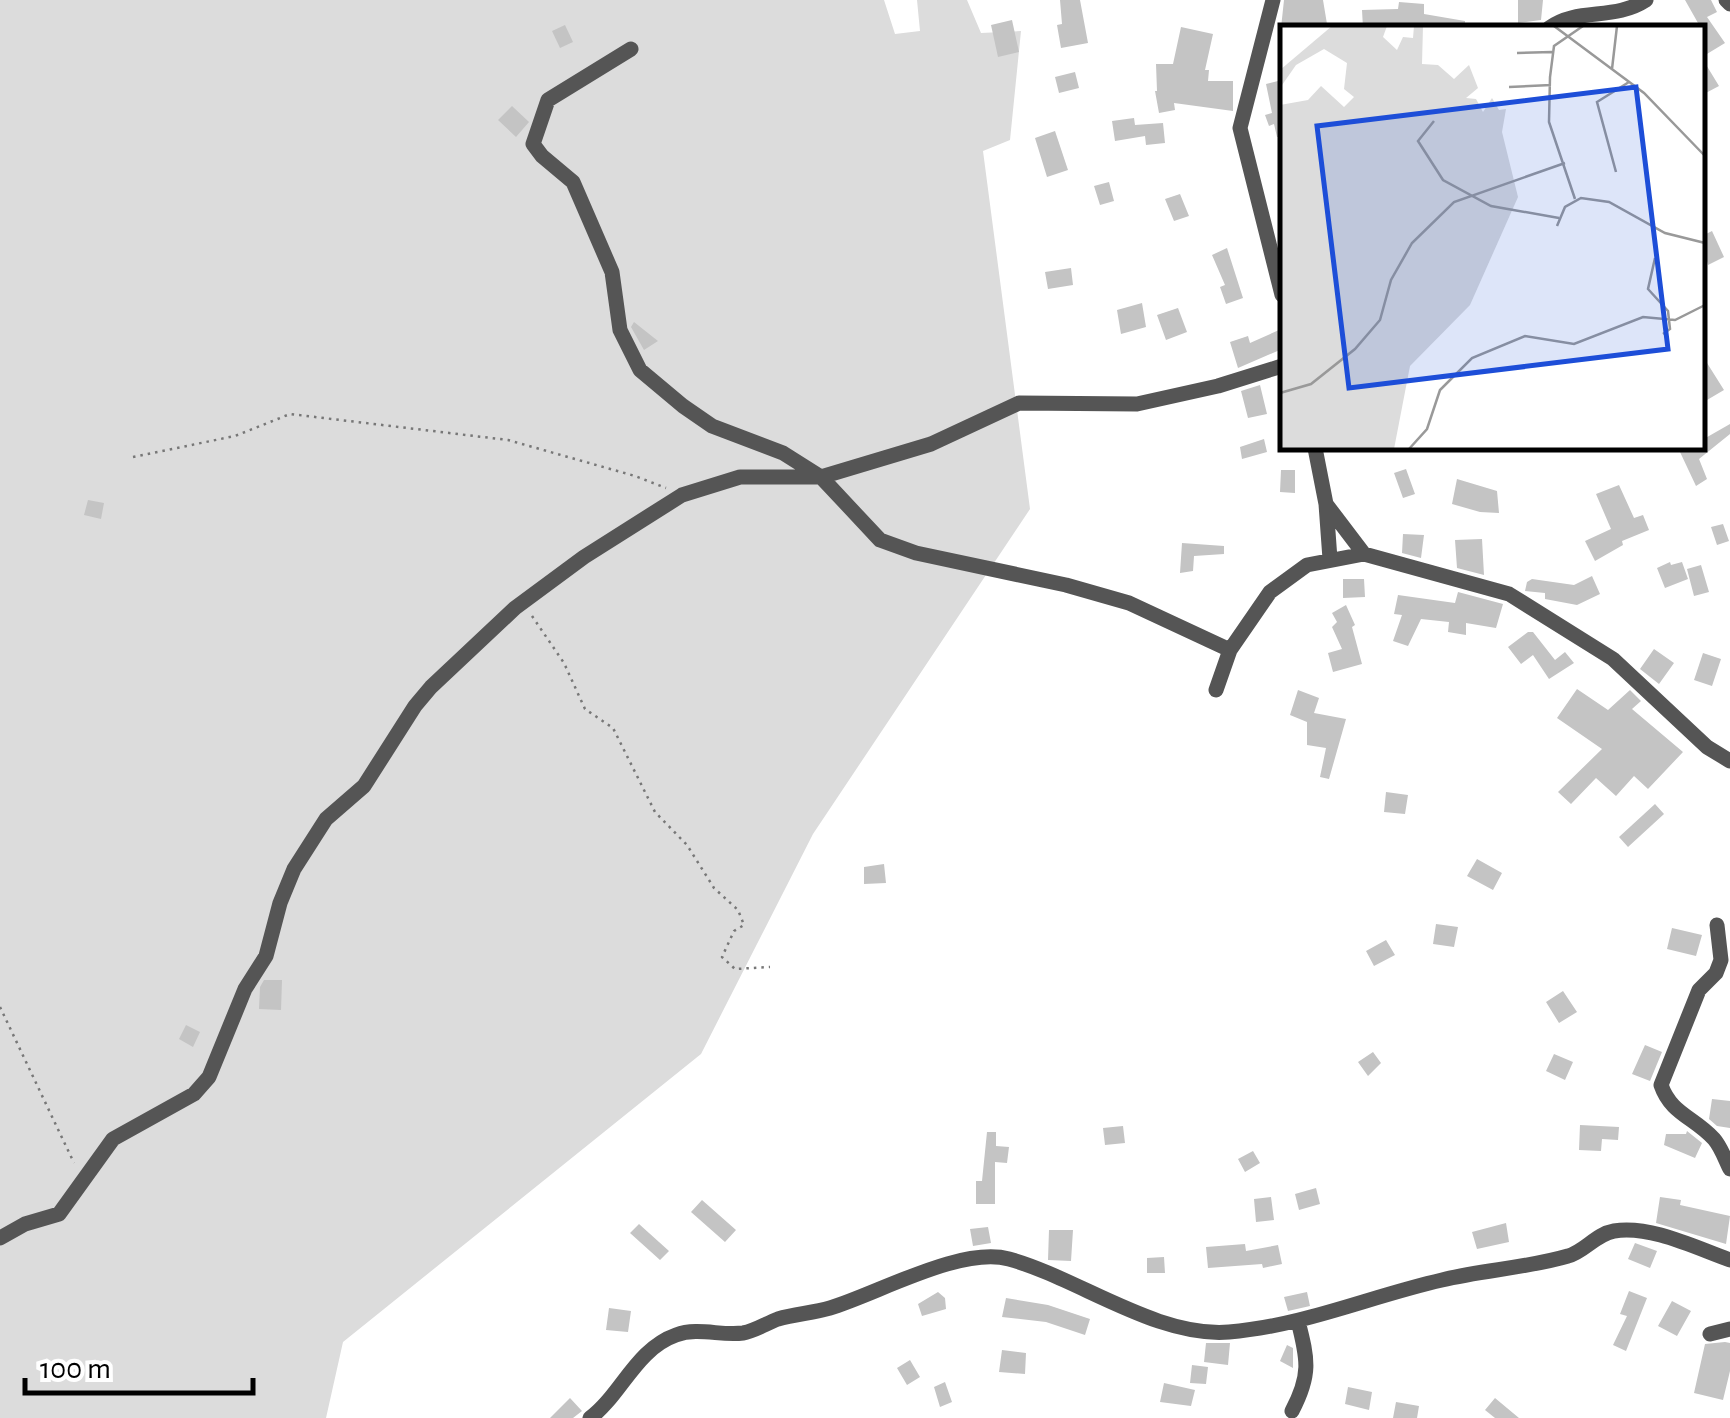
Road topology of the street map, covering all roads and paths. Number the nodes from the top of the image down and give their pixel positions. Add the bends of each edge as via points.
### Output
1 (1273, 0) edge
2 (1646, 0) edge
3 (1553, 25) edge
4 (631, 50) dead end
5 (1280, 286) edge
6 (1280, 367) edge
7 (1316, 450) edge
8 (133, 458) dead end
9 (821, 478) junction
10 (682, 495) junction
11 (1326, 504) junction
12 (1364, 554) junction
13 (1330, 559) junction
14 (524, 602) junction
15 (1230, 650) junction
16 (1216, 690) dead end
17 (1730, 761) edge
18 (1717, 925) dead end
19 (770, 966) dead end
20 (0, 1008) edge
21 (1730, 1169) edge
22 (84, 1182) junction
23 (0, 1238) edge
24 (1730, 1260) edge
25 (1298, 1321) junction
26 (1730, 1330) edge
27 (1710, 1334) dead end
28 (1292, 1411) dead end
29 (590, 1418) edge

1 - 5 street via 1240,128
2 - 3 street via 1628,12 1562,18
4 - 9 street via 548,100 534,144 573,182 612,272 620,330 640,370 712,426 783,452
6 - 9 street via 1137,404 1020,402 931,444
7 - 11 street
8 - 10 path via 236,436 290,414 508,440
9 - 10 street via 740,477
9 - 15 street via 880,540 1129,603
10 - 14 street
11 - 12 street
11 - 13 street
12 - 13 street
12 - 17 street via 1508,594 1613,659
13 - 15 street via 1307,564 1270,592
14 - 19 path via 585,709 612,728 655,812 738,910 744,925 722,957 735,969
14 - 22 street via 431,687 364,786 326,819 294,869 266,956 209,1077 194,1094 113,1140
15 - 16 street
18 - 21 street via 1722,960 1699,990 1661,1085 1667,1103 1716,1141
20 - 22 path
22 - 23 street via 59,1214
24 - 25 street via 1645,1232 1613,1231 1571,1256 1440,1280
25 - 28 street via 1306,1384
25 - 29 street via 1198,1331 1036,1268 974,1255 744,1333 675,1336 646,1355
26 - 27 street

